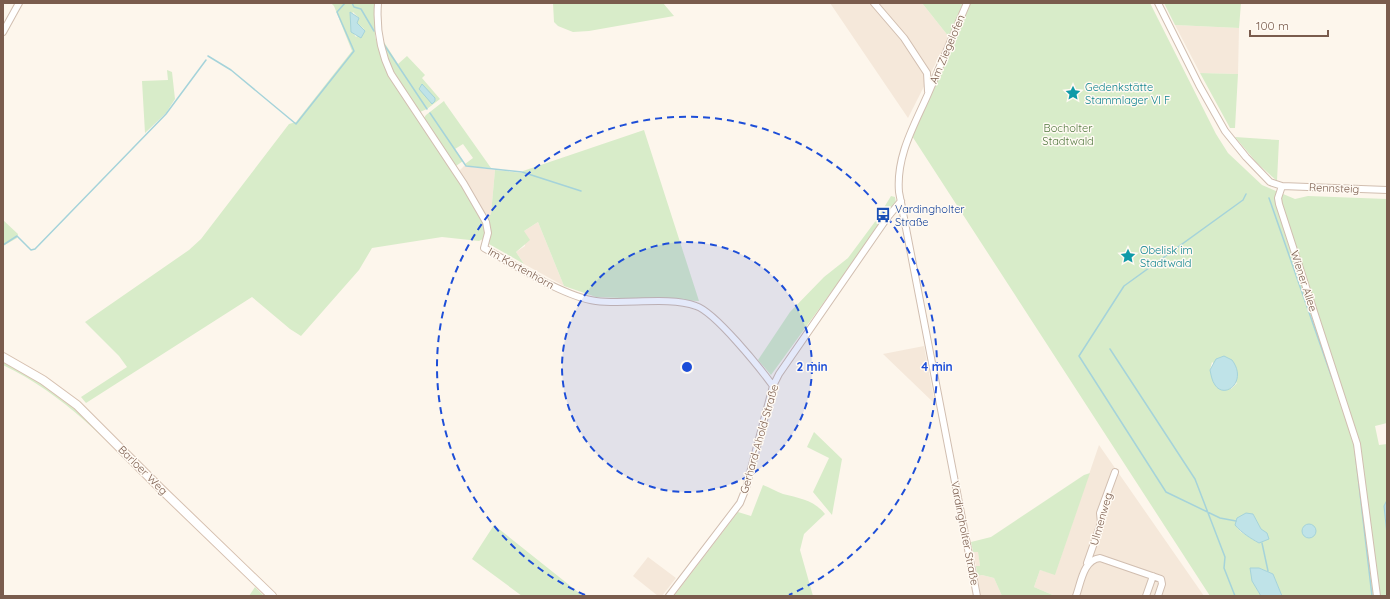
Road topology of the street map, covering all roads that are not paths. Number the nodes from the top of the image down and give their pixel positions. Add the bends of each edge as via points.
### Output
1 (20, 3) edge
2 (378, 3) edge
3 (874, 3) edge
4 (967, 3) edge
5 (1158, 3) edge
6 (3, 32) edge
7 (927, 73) junction
8 (936, 75) junction
9 (928, 94) junction
10 (1282, 186) junction
11 (1387, 190) edge
12 (901, 201) junction
13 (3, 357) edge
14 (773, 386) junction
15 (1115, 472) dead end
16 (1086, 566) junction
17 (1153, 576) junction
18 (272, 596) edge
19 (669, 596) edge
20 (977, 596) edge
21 (1076, 596) edge
22 (1146, 596) edge
23 (1158, 596) edge
24 (1378, 596) edge

1 - 6 street
2 - 14 street, Im Kortenhorn via 377,25 382,55 391,74 464,184 486,222 488,233 484,248 561,290 595,301 679,303 696,306 711,315
3 - 7 street via 904,38
4 - 8 street, Am Ziegelofen
5 - 10 street via 1225,131 1270,182
7 - 8 street via 931,76
7 - 9 street, Vardingholter Straße
8 - 9 street, Am Ziegelofen
9 - 12 street, Vardingholter Straße via 903,153 898,177
10 - 11 street, Rennsteig
10 - 24 street, Wiener Allee via 1279,204 1357,444
12 - 14 street, Gerhard-Ahold-Straße via 886,218
12 - 20 street, Vardingholter Straße
13 - 18 street, Barloer Weg via 43,380 77,405
14 - 19 street, Gerhard-Ahold-Straße via 740,504
15 - 16 street, Ulmenweg via 1100,513 1101,523
16 - 17 street, Ulmenweg via 1100,558
16 - 21 street, Ulmenweg
17 - 22 street
17 - 23 street via 1162,580

